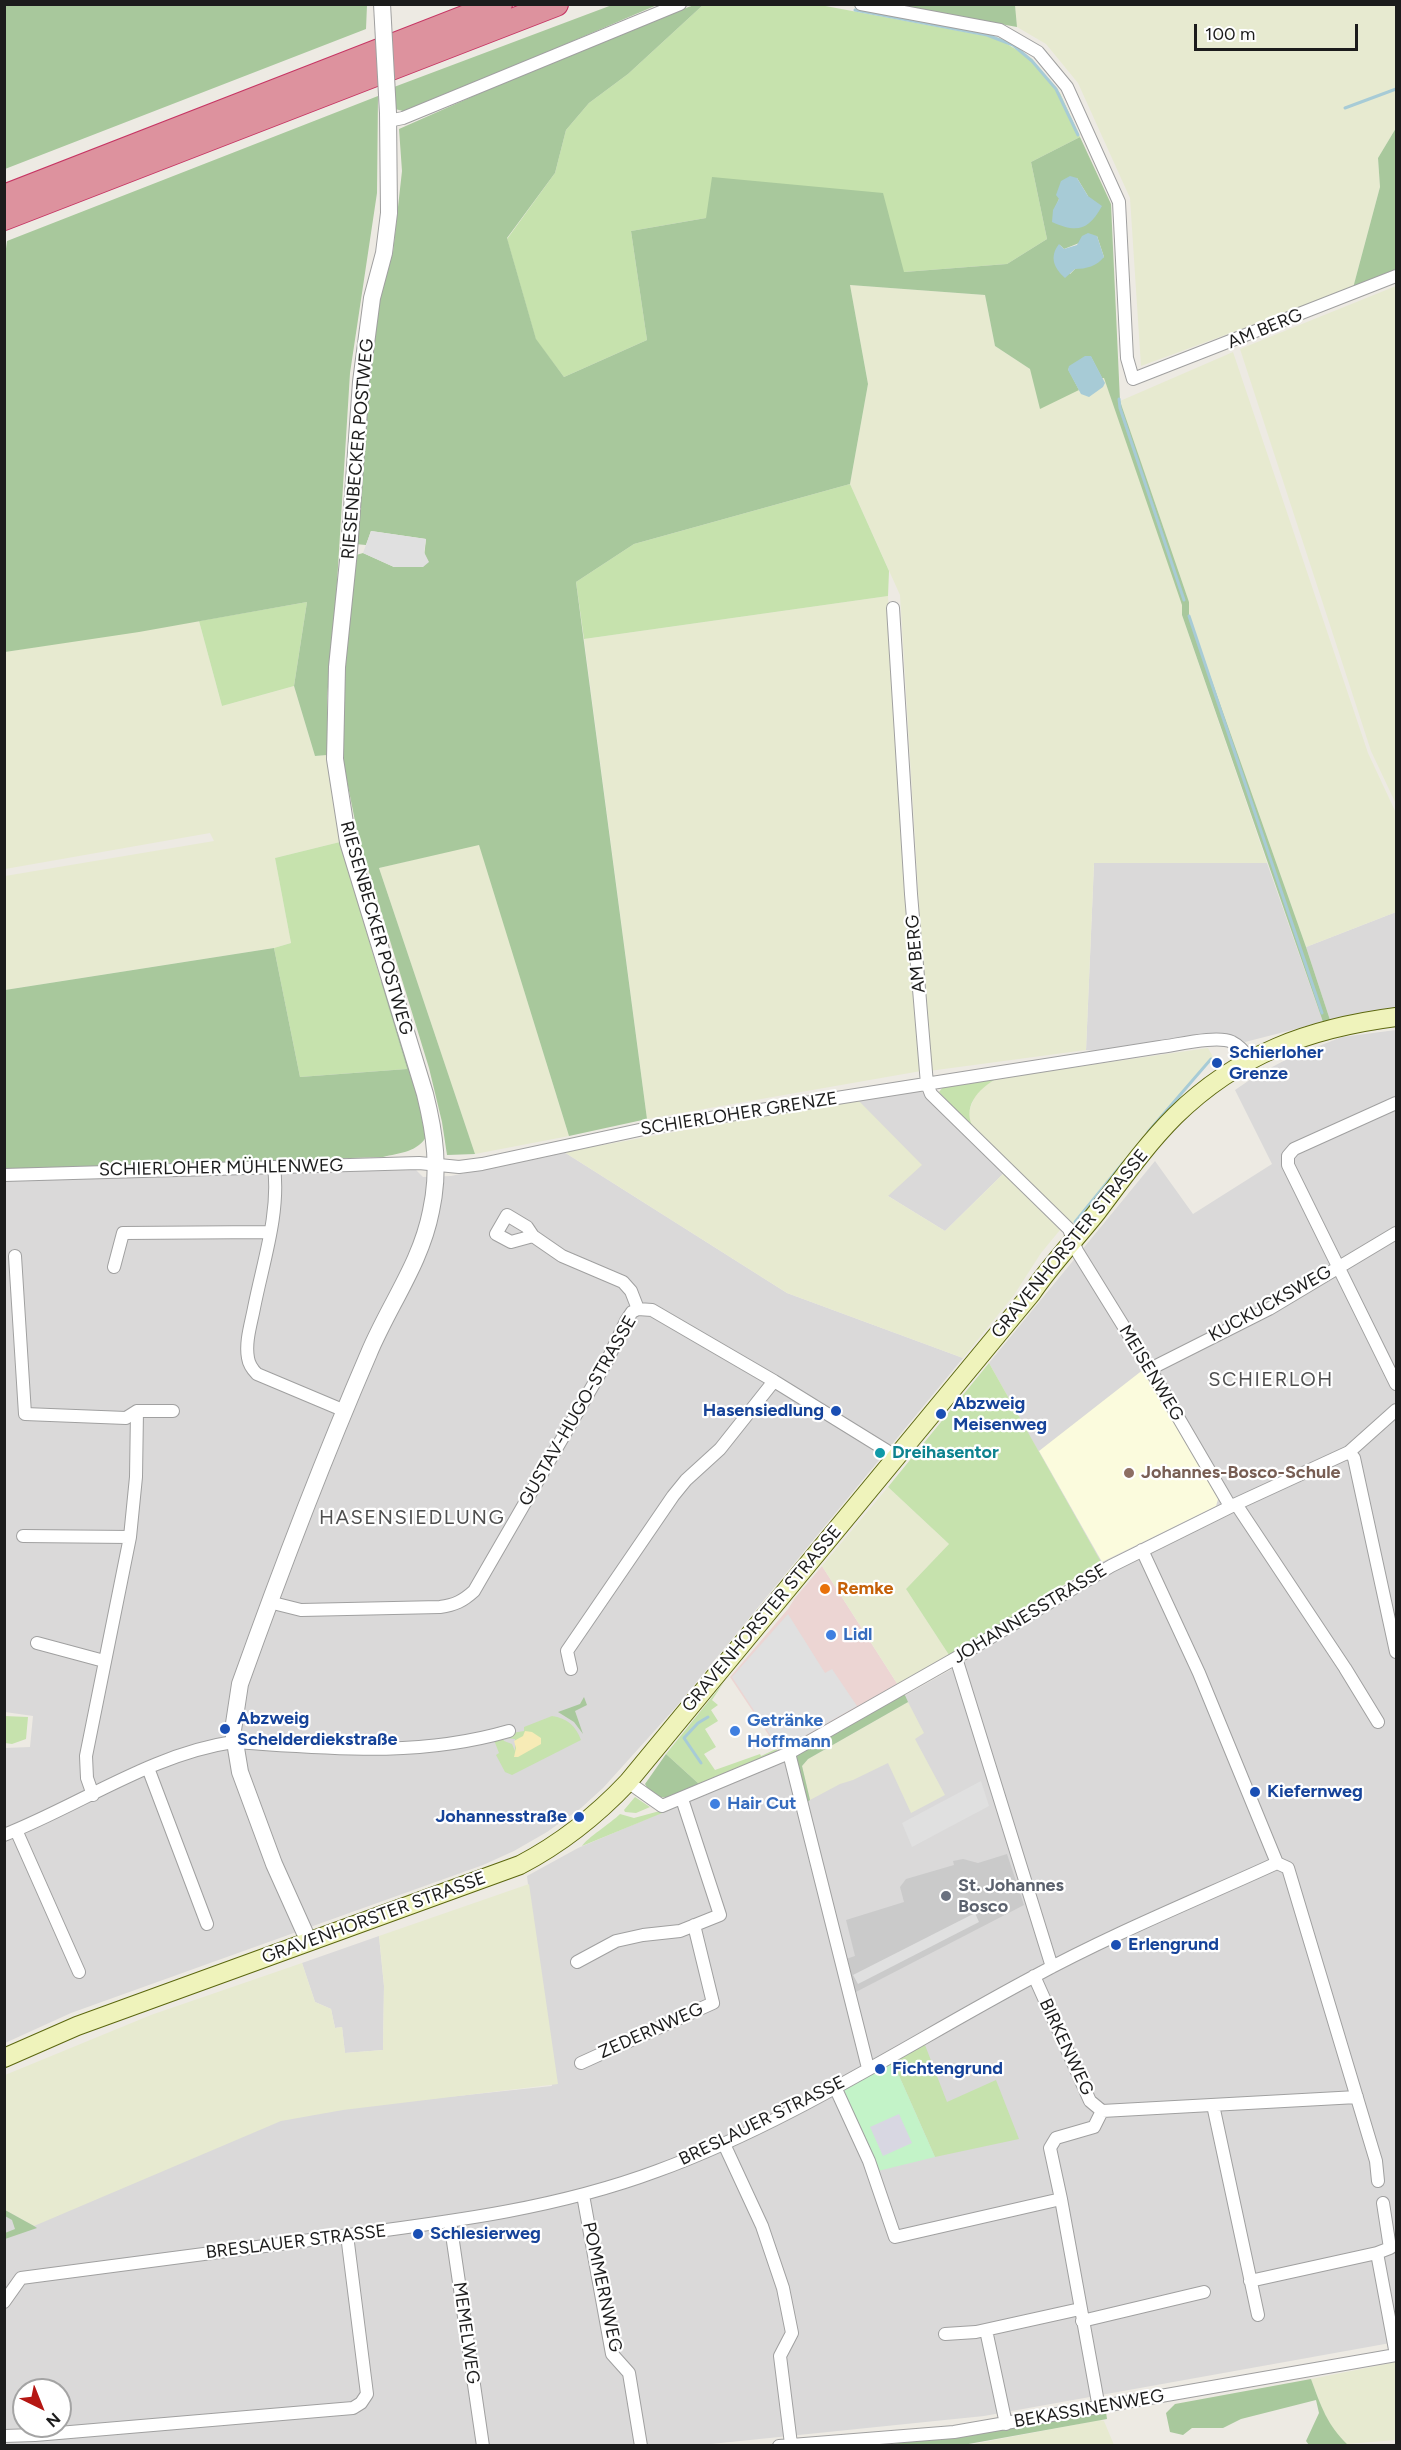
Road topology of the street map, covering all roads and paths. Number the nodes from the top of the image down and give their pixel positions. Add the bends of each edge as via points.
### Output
1 (382, 4) edge
2 (501, 4) edge
3 (556, 4) edge
4 (680, 4) edge
5 (861, 4) edge
6 (388, 117) junction
7 (4, 197) edge
8 (4, 218) edge
9 (1396, 276) edge
10 (893, 608) dead end
11 (1396, 1017) edge
12 (1250, 1059) junction
13 (927, 1084) junction
14 (1396, 1103) edge
15 (437, 1165) junction
16 (274, 1167) junction
17 (4, 1175) edge
18 (269, 1232) junction
19 (1396, 1233) edge
20 (533, 1236) dead end
21 (1072, 1240) junction
22 (15, 1256) dead end
23 (114, 1267) dead end
24 (1338, 1267) junction
25 (638, 1309) junction
26 (1150, 1369) junction
27 (774, 1381) junction
28 (1396, 1384) edge
29 (1396, 1410) edge
30 (137, 1411) junction
31 (173, 1411) dead end
32 (345, 1411) junction
33 (1349, 1452) junction
34 (897, 1456) junction
35 (1233, 1505) junction
36 (23, 1536) dead end
37 (130, 1537) junction
38 (1142, 1550) junction
39 (269, 1602) junction
40 (37, 1642) dead end
41 (1396, 1652) edge
42 (956, 1658) junction
43 (104, 1661) junction
44 (571, 1669) dead end
45 (1378, 1722) dead end
46 (509, 1731) dead end
47 (233, 1742) junction
48 (789, 1753) junction
49 (148, 1768) junction
50 (628, 1782) junction
51 (93, 1795) junction
52 (682, 1799) junction
53 (10, 1832) edge
54 (1277, 1863) junction
55 (207, 1924) dead end
56 (694, 1925) junction
57 (309, 1942) junction
58 (577, 1962) dead end
59 (1052, 1967) junction
60 (79, 1972) dead end
61 (1034, 1976) junction
62 (4, 2058) edge
63 (581, 2062) dead end
64 (868, 2068) junction
65 (835, 2087) junction
66 (1357, 2097) junction
67 (1213, 2105) junction
68 (1102, 2111) junction
69 (724, 2144) junction
70 (1378, 2181) dead end
71 (583, 2194) junction
72 (1060, 2199) junction
73 (1383, 2204) dead end
74 (450, 2221) junction
75 (347, 2235) junction
76 (1377, 2253) junction
77 (1250, 2281) junction
78 (1204, 2292) dead end
79 (4, 2302) edge
80 (1258, 2314) dead end
81 (1081, 2315) junction
82 (986, 2330) junction
83 (945, 2334) dead end
84 (1396, 2355) edge
85 (1099, 2408) junction
86 (1006, 2424) junction
87 (4, 2436) edge
88 (483, 2445) edge
89 (641, 2445) edge
90 (785, 2445) edge

1 - 6 street, RIESENBECKER POSTWEG, bridge
2 - 7 highway
3 - 8 highway
4 - 6 street via 404,118
5 - 9 street, AM BERG via 1000,30 1038,52 1067,87 1119,202 1127,358 1133,379
6 - 15 street, RIESENBECKER POSTWEG via 389,213 361,382 338,667 335,759 348,842 425,1094 435,1134
10 - 13 street, AM BERG
11 - 12 main road, GRAVENHORSTER STRASSE via 1342,1025 1284,1043
12 - 13 street, SCHIERLOHER GRENZE via 1233,1042 1222,1040
12 - 21 main road, GRAVENHORSTER STRASSE via 1176,1115
13 - 15 street, SCHIERLOHER GRENZE via 652,1127 482,1164
13 - 21 street via 931,1094 1068,1229
14 - 24 street via 1294,1149 1288,1156 1288,1165
15 - 16 street, SCHIERLOHER MÜHLENWEG
15 - 32 street, RIESENBECKER POSTWEG via 431,1213 418,1252 370,1349
16 - 17 street, SCHIERLOHER MÜHLENWEG
16 - 18 street via 274,1211
18 - 23 street via 123,1233
18 - 32 street via 249,1332 250,1366 257,1374
19 - 24 street
20 - 25 street via 576,1263 623,1282
21 - 26 street, MEISENWEG
21 - 34 main road, GRAVENHORSTER STRASSE
22 - 30 street via 25,1414 126,1418
24 - 26 street, KUCKUCKSWEG via 1269,1309
24 - 28 street, KUCKUCKSWEG
25 - 27 street, GUSTAV-HUGO-STRASSE via 652,1310
25 - 39 street, GUSTAV-HUGO-STRASSE via 626,1321 607,1361 474,1591 464,1600 440,1607 300,1610
26 - 35 street, MEISENWEG
27 - 34 street, GUSTAV-HUGO-STRASSE
27 - 44 street via 720,1449 673,1496 567,1651
29 - 33 street, JOHANNESSTRASSE
30 - 31 street
30 - 37 street
32 - 39 street, RIESENBECKER POSTWEG
33 - 35 street, JOHANNESSTRASSE
33 - 41 street via 1354,1458
34 - 50 main road, GRAVENHORSTER STRASSE
35 - 38 street, JOHANNESSTRASSE
35 - 45 street, MEISENWEG
36 - 37 street
37 - 43 street
38 - 42 street, JOHANNESSTRASSE
38 - 54 street via 1199,1673
39 - 47 street, RIESENBECKER POSTWEG via 240,1684
40 - 43 street
42 - 48 street, JOHANNESSTRASSE
42 - 59 street
43 - 51 street via 86,1756
46 - 47 street via 451,1745 410,1749
47 - 49 street
47 - 57 street, RIESENBECKER POSTWEG via 250,1802
48 - 52 street, JOHANNESSTRASSE
48 - 64 street
49 - 51 street
49 - 55 street
50 - 52 street, JOHANNESSTRASSE via 658,1805
50 - 57 main road, GRAVENHORSTER STRASSE via 569,1837 520,1865
51 - 53 street
52 - 56 street via 720,1914
53 - 60 street
54 - 59 street, BRESLAUER STRASSE
54 - 66 street via 1288,1868
56 - 58 street via 680,1931 616,1941
56 - 63 street, ZEDERNWEG via 713,2003
57 - 62 main road, GRAVENHORSTER STRASSE via 77,2026
59 - 61 street, BRESLAUER STRASSE
61 - 64 street, BRESLAUER STRASSE
61 - 68 street, BIRKENWEG via 1090,2101
64 - 65 street, BRESLAUER STRASSE
65 - 69 street, BRESLAUER STRASSE
65 - 72 street via 868,2161 895,2237
66 - 67 street, BIRKENWEG
66 - 70 street
67 - 68 street, BIRKENWEG
67 - 77 street
68 - 72 street via 1094,2127 1056,2138 1052,2143
69 - 71 street, BRESLAUER STRASSE via 656,2172
69 - 90 street via 762,2226 783,2288 792,2332 780,2356
71 - 74 street, BRESLAUER STRASSE via 504,2214
71 - 89 street, POMMERNWEG via 612,2354 629,2373
72 - 81 street
73 - 76 street via 1390,2248
74 - 75 street, BRESLAUER STRASSE
74 - 88 street, MEMELWEG
75 - 79 street, BRESLAUER STRASSE via 21,2278
75 - 87 street via 367,2394 353,2408
76 - 77 street
76 - 84 street
77 - 80 street
78 - 81 street
81 - 82 street
81 - 85 street
82 - 83 street
82 - 86 street
84 - 85 street, BEKASSINENWEG
85 - 86 street, BEKASSINENWEG
86 - 90 street, BEKASSINENWEG via 954,2432

